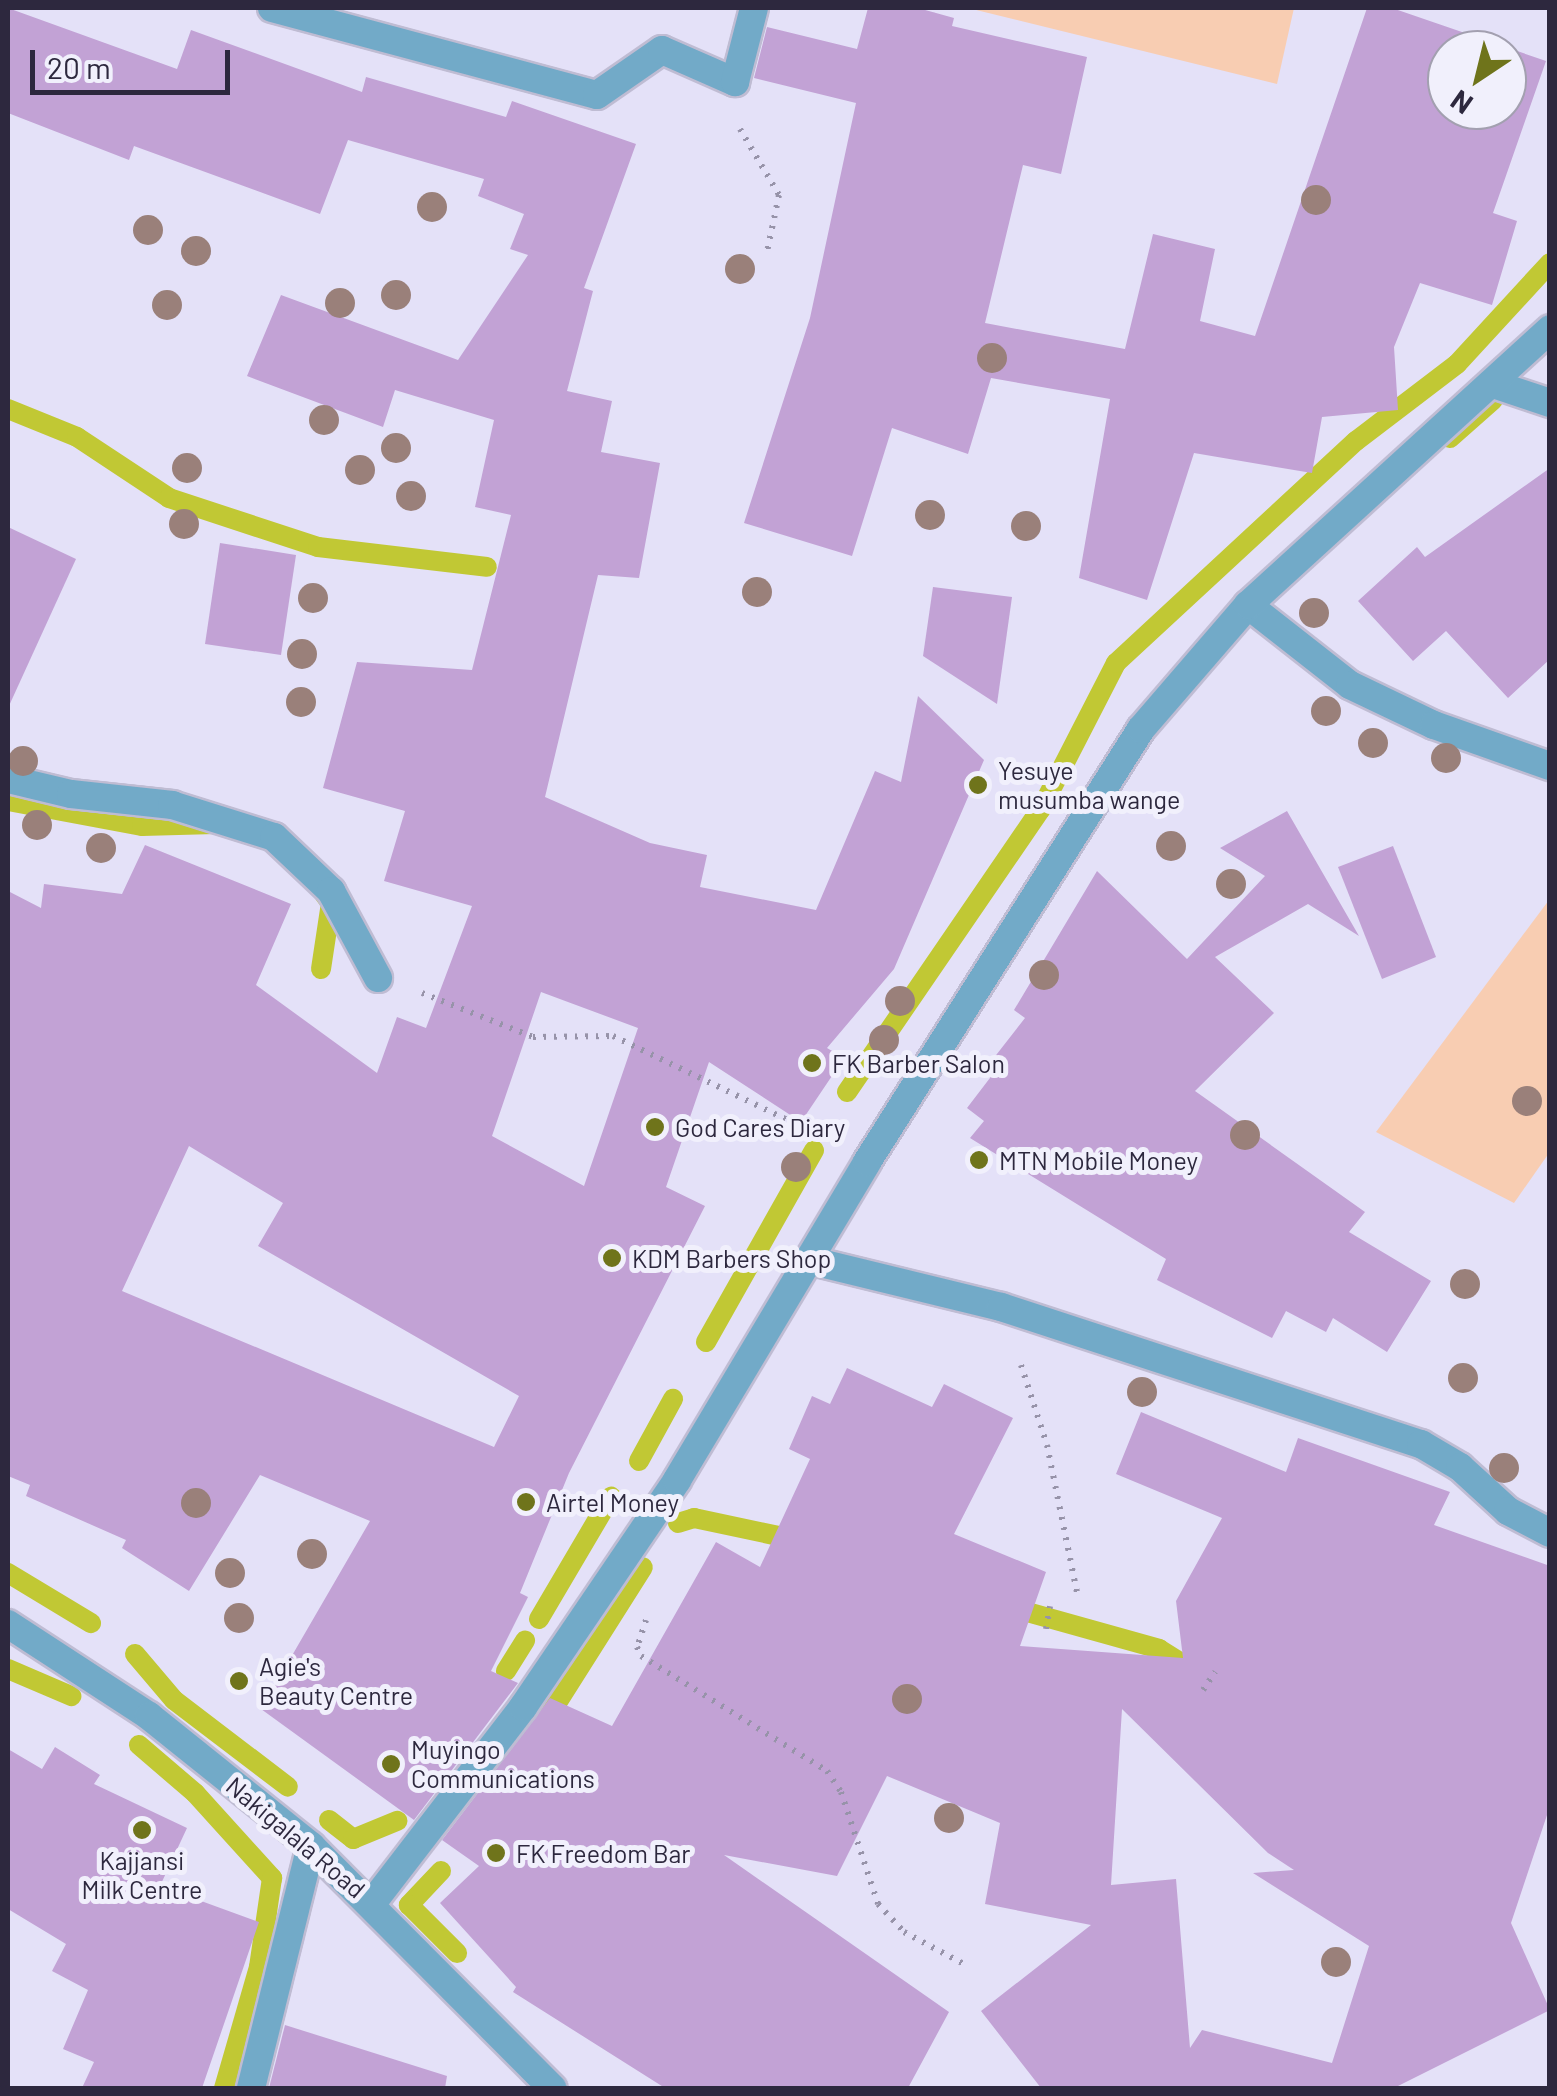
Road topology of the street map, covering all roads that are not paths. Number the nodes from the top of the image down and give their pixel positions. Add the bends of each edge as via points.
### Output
1 (272, 8) edge
2 (754, 8) edge
3 (1550, 329) edge
4 (1493, 384) junction
5 (1550, 403) edge
6 (1248, 606) junction
7 (1550, 766) edge
8 (8, 779) edge
9 (378, 978) dead end
10 (808, 1260) junction
11 (1550, 1533) edge
12 (8, 1624) edge
13 (311, 1846) junction
14 (373, 1902) junction
15 (251, 2088) edge
16 (552, 2088) edge

1 - 2 street via 596,95 662,50 736,82
3 - 4 street
4 - 5 street
4 - 6 street
6 - 7 street via 1350,685 1434,725
6 - 10 street via 1141,729
8 - 9 street via 172,805 257,830 302,858
10 - 11 street via 1002,1307 1421,1444 1460,1467 1508,1511
10 - 14 street via 639,1536 523,1707
12 - 13 street, Nakigalala Road via 149,1716
13 - 14 street, Nakigalala Road
13 - 15 street
14 - 16 street, Nakigalala Road

